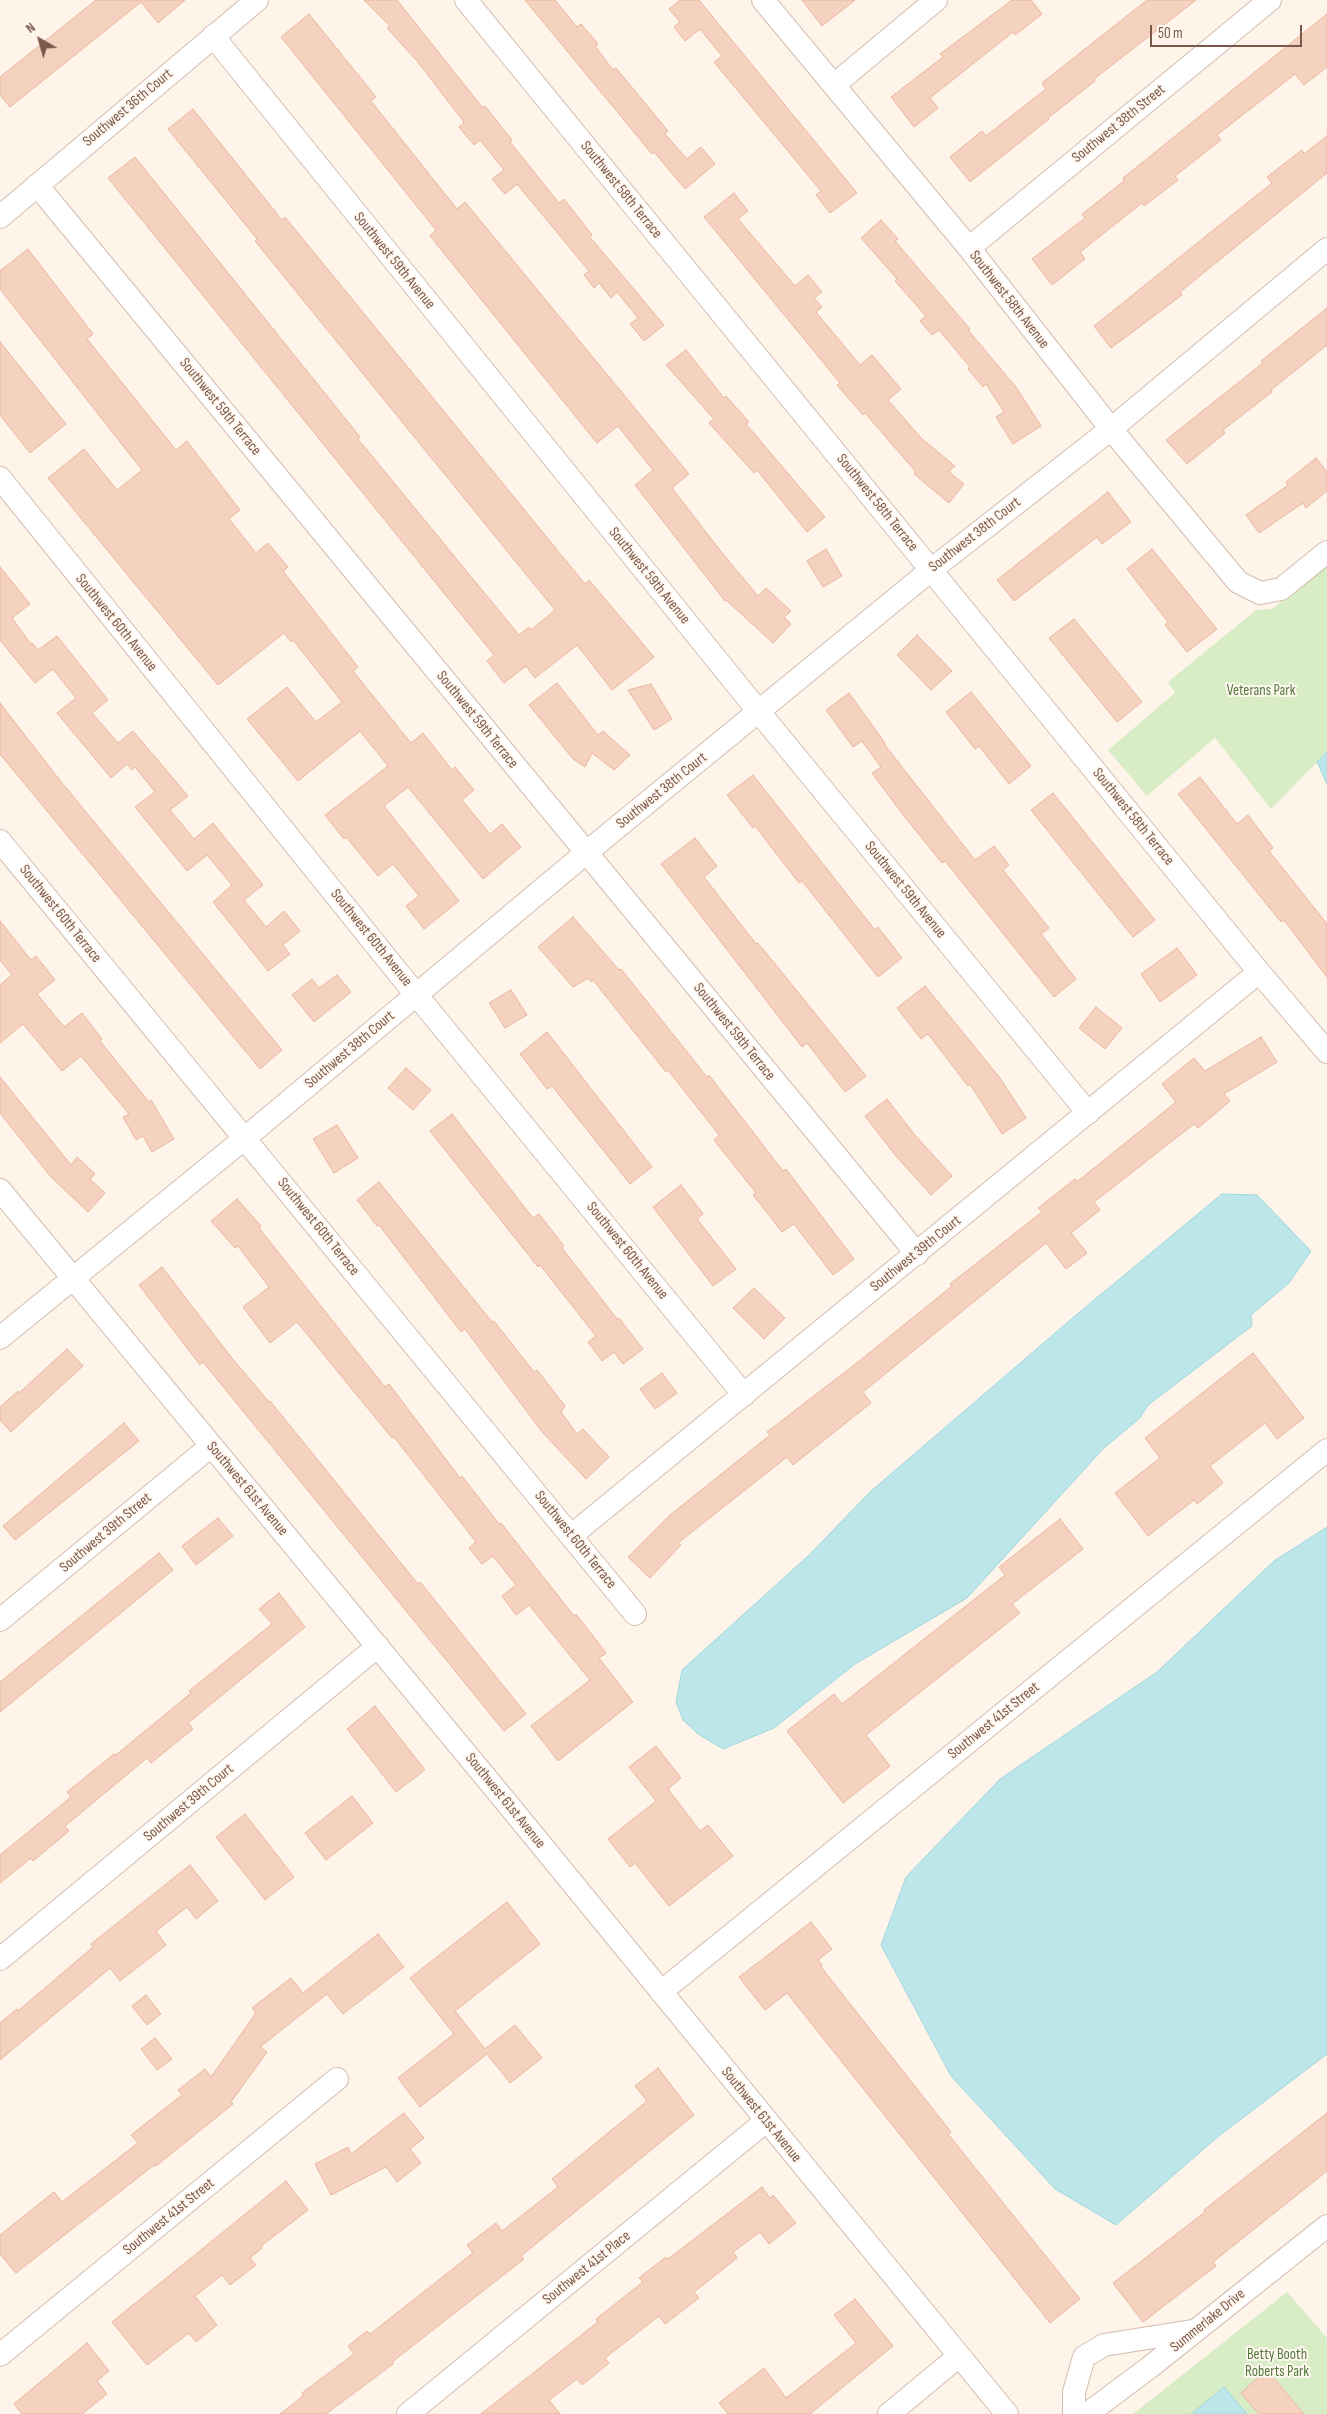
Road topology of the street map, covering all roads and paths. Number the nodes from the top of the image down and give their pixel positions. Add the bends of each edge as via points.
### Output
1 (257, 0) edge
2 (466, 0) edge
3 (763, 0) edge
4 (936, 0) edge
5 (1270, 0) edge
6 (213, 36) junction
7 (834, 85) junction
8 (37, 186) junction
9 (0, 217) edge
10 (968, 248) junction
11 (1327, 249) edge
12 (1111, 429) junction
13 (0, 478) edge
14 (1327, 552) edge
15 (931, 570) junction
16 (759, 712) junction
17 (0, 840) edge
18 (587, 852) junction
19 (1259, 972) junction
20 (416, 995) junction
21 (1327, 1052) edge
22 (1088, 1113) junction
23 (245, 1138) junction
24 (0, 1190) edge
25 (917, 1254) junction
26 (72, 1279) junction
27 (0, 1338) edge
28 (744, 1395) junction
29 (211, 1446) junction
30 (1327, 1450) edge
31 (572, 1535) junction
32 (635, 1614) dead end
33 (0, 1620) edge
34 (378, 1646) junction
35 (0, 1959) edge
36 (661, 1992) junction
37 (338, 2079) dead end
38 (766, 2121) junction
39 (1327, 2226) edge
40 (1196, 2330) junction
41 (1123, 2342) junction
42 (0, 2355) edge
43 (959, 2356) junction
44 (1139, 2375) junction
45 (408, 2414) edge
46 (889, 2414) edge
47 (1007, 2414) edge
48 (1074, 2414) edge
49 (1087, 2414) edge

1 - 6 street, Southwest 36th Court
2 - 15 street, Southwest 58th Terrace
3 - 7 street, Southwest 58th Avenue
4 - 7 street
5 - 10 street, Southwest 38th Street
6 - 8 street, Southwest 36th Court
6 - 16 street, Southwest 59th Avenue
7 - 10 street, Southwest 58th Avenue
8 - 9 street, Southwest 36th Court
8 - 18 street, Southwest 59th Terrace
10 - 12 street, Southwest 58th Avenue
11 - 12 street, Southwest 38th Court
12 - 14 street, Southwest 58th Avenue via 1238,582 1260,593 1281,590
12 - 15 street, Southwest 38th Court
13 - 20 street, Southwest 60th Avenue
15 - 16 street, Southwest 38th Court
15 - 19 street, Southwest 58th Terrace
16 - 18 street, Southwest 38th Court
16 - 22 street, Southwest 59th Avenue
17 - 23 street, Southwest 60th Terrace
18 - 20 street, Southwest 38th Court
18 - 25 street, Southwest 59th Terrace
19 - 21 street, Southwest 58th Terrace
19 - 22 street, Southwest 39th Court
20 - 23 street, Southwest 38th Court
20 - 28 street, Southwest 60th Avenue
22 - 25 street, Southwest 39th Court
23 - 26 street, Southwest 38th Court
23 - 31 street, Southwest 60th Terrace
24 - 26 street, Southwest 61st Avenue
25 - 28 street, Southwest 39th Court
26 - 27 street, Southwest 38th Court
26 - 29 street, Southwest 61st Avenue
28 - 31 street, Southwest 39th Court
29 - 33 street, Southwest 39th Street
29 - 34 street, Southwest 61st Avenue
30 - 36 street, Southwest 41st Street
31 - 32 street, Southwest 60th Terrace
34 - 35 street, Southwest 39th Court
34 - 36 street, Southwest 61st Avenue
36 - 38 street, Southwest 61st Avenue
37 - 42 street, Southwest 41st Street
38 - 43 street, Southwest 61st Avenue
38 - 45 street, Southwest 41st Place
39 - 40 street, Summerlake Drive
40 - 41 street
40 - 44 street, Summerlake Drive
41 - 44 street via 1132,2351
41 - 48 street via 1104,2345 1084,2357 1074,2392
43 - 46 street
43 - 47 street, Southwest 61st Avenue
44 - 49 street, Summerlake Drive

